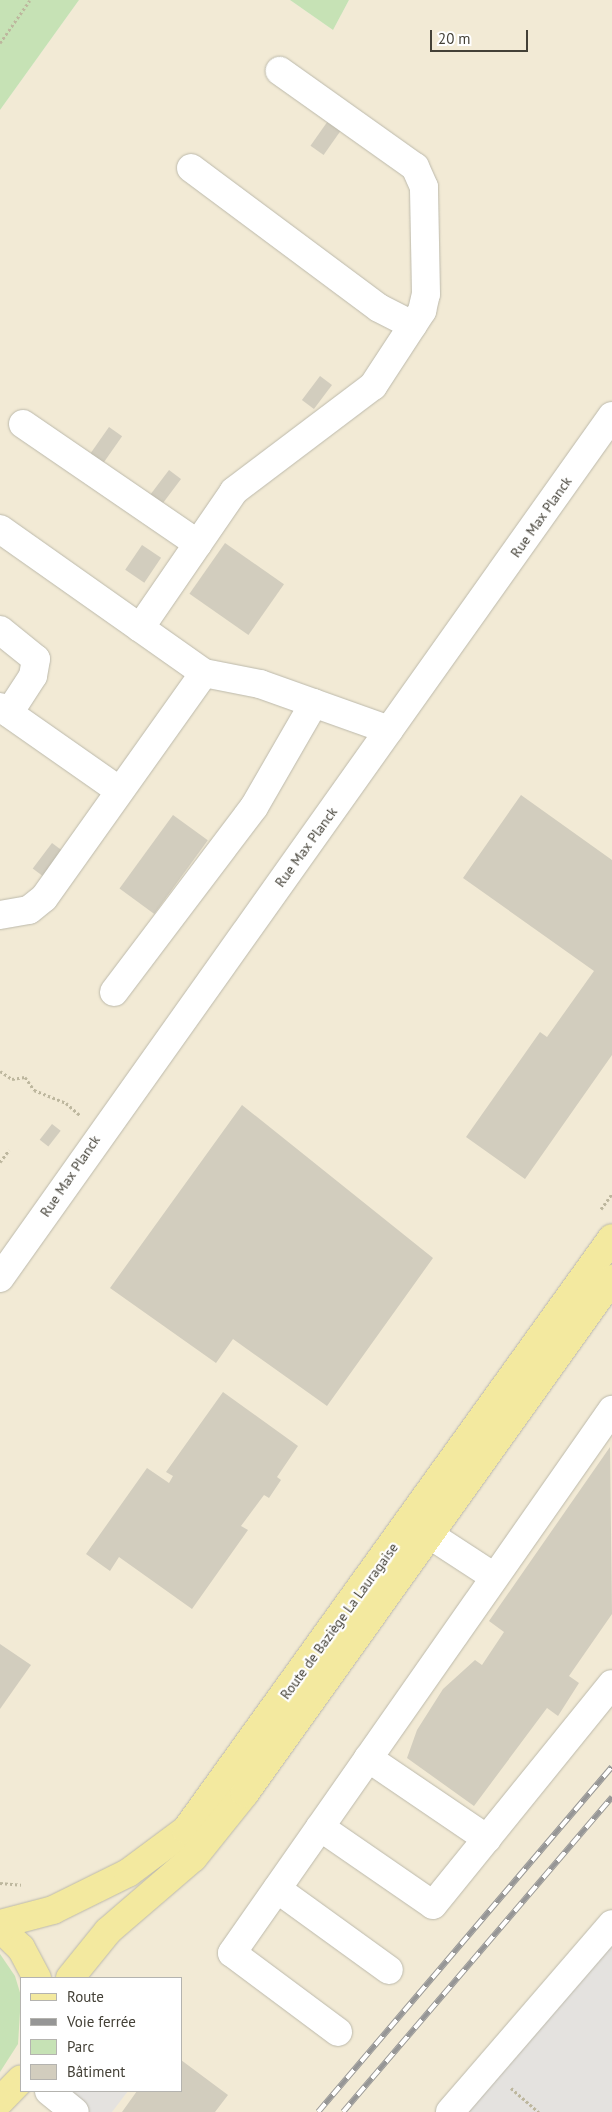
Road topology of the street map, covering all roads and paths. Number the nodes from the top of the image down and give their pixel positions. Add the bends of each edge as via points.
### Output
1 (30, 0) edge
2 (0, 43) edge
3 (280, 72) dead end
4 (192, 168) dead end
5 (413, 325) junction
6 (612, 416) edge
7 (23, 424) dead end
8 (0, 529) edge
9 (198, 544) junction
10 (140, 628) junction
11 (0, 630) edge
12 (204, 673) junction
13 (314, 704) junction
14 (4, 710) edge
15 (389, 730) junction
16 (120, 791) junction
17 (0, 914) edge
18 (114, 992) dead end
19 (0, 1071) edge
20 (100, 1131) junction
21 (8, 1150) dead end
22 (0, 1162) edge
23 (612, 1238) edge
24 (0, 1278) edge
25 (612, 1279) edge
26 (612, 1410) edge
27 (430, 1534) junction
28 (493, 1576) junction
29 (612, 1684) edge
30 (368, 1758) junction
31 (320, 1826) junction
32 (487, 1839) junction
33 (0, 1883) edge
34 (29, 1886) dead end
35 (277, 1889) junction
36 (0, 1924) edge
37 (612, 1924) edge
38 (0, 1928) edge
39 (389, 1970) dead end
40 (36, 1977) edge
41 (71, 1977) edge
42 (338, 2032) dead end
43 (487, 2068) junction
44 (20, 2080) edge
45 (51, 2092) edge
46 (0, 2101) edge
47 (75, 2112) edge
48 (450, 2112) edge
49 (539, 2112) edge

1 - 2 path
3 - 5 street via 415,167 424,187 426,294
4 - 5 street via 379,308
5 - 9 street via 374,386 246,479
6 - 15 street, Rue Max Planck
7 - 9 street
8 - 10 street
9 - 10 street
10 - 12 street
11 - 14 street via 36,659 33,676
12 - 13 street via 260,684
12 - 16 street
13 - 15 street
13 - 18 street via 254,807
14 - 16 street
15 - 20 street, Rue Max Planck
16 - 17 street via 44,898 28,910
19 - 20 path via 12,1079 25,1078 34,1090 66,1103
20 - 24 street, Rue Max Planck
21 - 22 path
23 - 36 main road, Route de Baziège La Lauragaise via 186,1830 128,1874 53,1910
25 - 27 main road, Route de Baziège La Lauragaise
26 - 28 street
27 - 28 street
27 - 41 main road, Route de Baziège La Lauragaise via 193,1858 108,1931
28 - 30 street
29 - 32 street
30 - 31 street
30 - 32 street
31 - 32 street via 434,1905
31 - 35 street
33 - 34 path
35 - 39 street
35 - 42 street via 232,1953
37 - 43 street
38 - 40 main road via 21,1948
43 - 48 street
43 - 49 path
44 - 46 main road
45 - 47 street

